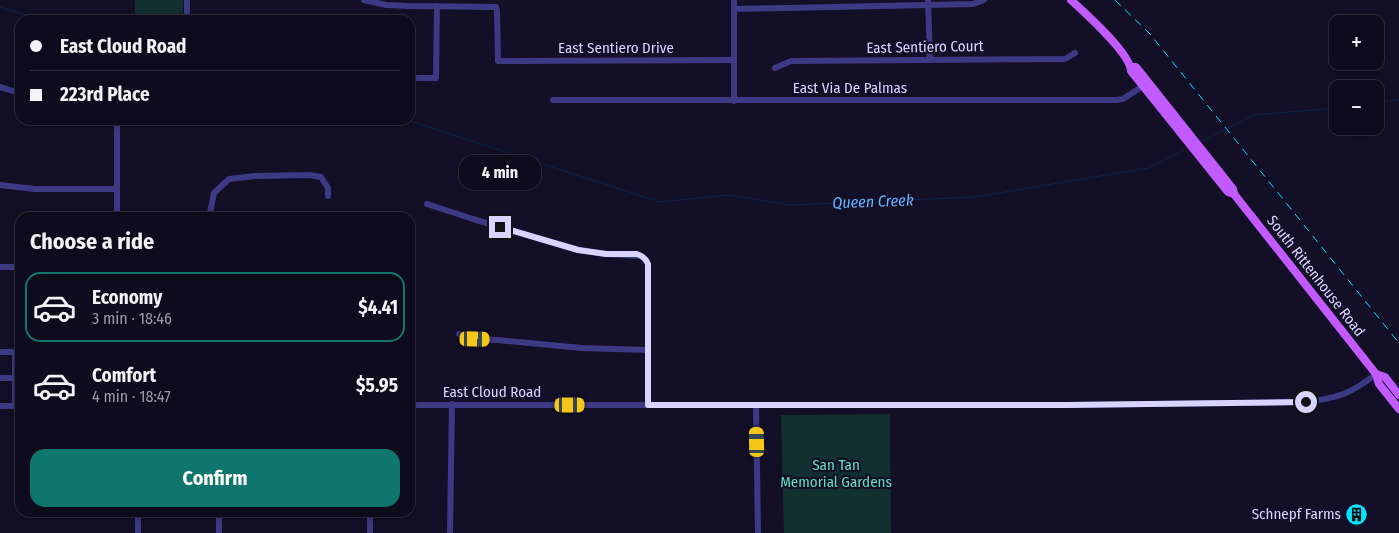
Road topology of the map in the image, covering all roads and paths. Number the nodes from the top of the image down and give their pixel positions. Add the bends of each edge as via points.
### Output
1 (187, 0) edge
2 (364, 0) edge
3 (734, 0) edge
4 (984, 0) edge
5 (1071, 0) edge
6 (928, 2) edge
7 (437, 6) junction
8 (734, 9) junction
9 (187, 15) edge
10 (1075, 53) dead end
11 (930, 59) junction
12 (734, 60) junction
13 (1131, 67) junction
14 (775, 68) dead end
15 (415, 78) edge
16 (1143, 86) junction
17 (0, 87) edge
18 (15, 91) edge
19 (553, 100) dead end
20 (734, 101) junction
21 (1174, 119) junction
22 (117, 125) edge
23 (0, 185) edge
24 (117, 190) junction
25 (328, 196) dead end
26 (427, 204) dead end
27 (117, 212) edge
28 (210, 212) edge
29 (0, 267) edge
30 (15, 267) edge
31 (459, 334) dead end
32 (648, 350) junction
33 (0, 352) edge
34 (15, 352) edge
35 (1376, 374) junction
36 (0, 378) edge
37 (15, 378) edge
38 (1399, 395) edge
39 (452, 404) junction
40 (415, 405) edge
41 (648, 405) junction
42 (0, 406) edge
43 (15, 406) edge
44 (756, 406) junction
45 (1399, 409) edge
46 (138, 517) edge
47 (219, 517) edge
48 (370, 517) edge
49 (138, 533) edge
50 (219, 533) edge
51 (370, 533) edge
52 (450, 533) edge
53 (758, 533) edge

1 - 9 street
2 - 7 street via 386,5
3 - 8 street
4 - 6 street via 973,4
5 - 13 main road, South Rittenhouse Road via 1109,38
6 - 8 street
6 - 11 street
7 - 12 street, East Sentiero Drive via 496,7 498,61
7 - 15 street via 436,78
8 - 12 street
10 - 11 street, East Sentiero Court via 1065,59
11 - 14 street, East Sentiero Court via 791,61
12 - 20 street
13 - 16 main road, South Rittenhouse Road
13 - 21 main road, South Rittenhouse Road via 1136,67
16 - 20 street, East Via De Palmas via 1123,99 1115,100
16 - 21 main road, South Rittenhouse Road
17 - 18 street
19 - 20 street, East Via De Palmas
21 - 35 main road, South Rittenhouse Road via 1233,189
22 - 24 street
23 - 24 street
24 - 27 street
25 - 28 street via 328,188 321,177 309,174 229,179 214,193
26 - 32 street via 578,250 642,256 648,264
29 - 30 street
31 - 32 street via 475,339
32 - 41 street
33 - 34 street
35 - 38 main road, South Rittenhouse Road via 1385,377
35 - 44 street, East Cloud Road via 1346,394 1306,402
35 - 45 main road, South Rittenhouse Road via 1379,384
36 - 37 street
39 - 40 street, East Cloud Road
39 - 41 street, East Cloud Road
39 - 52 street
41 - 44 street, East Cloud Road
42 - 43 street
44 - 53 street
46 - 49 street
47 - 50 street
48 - 51 street

